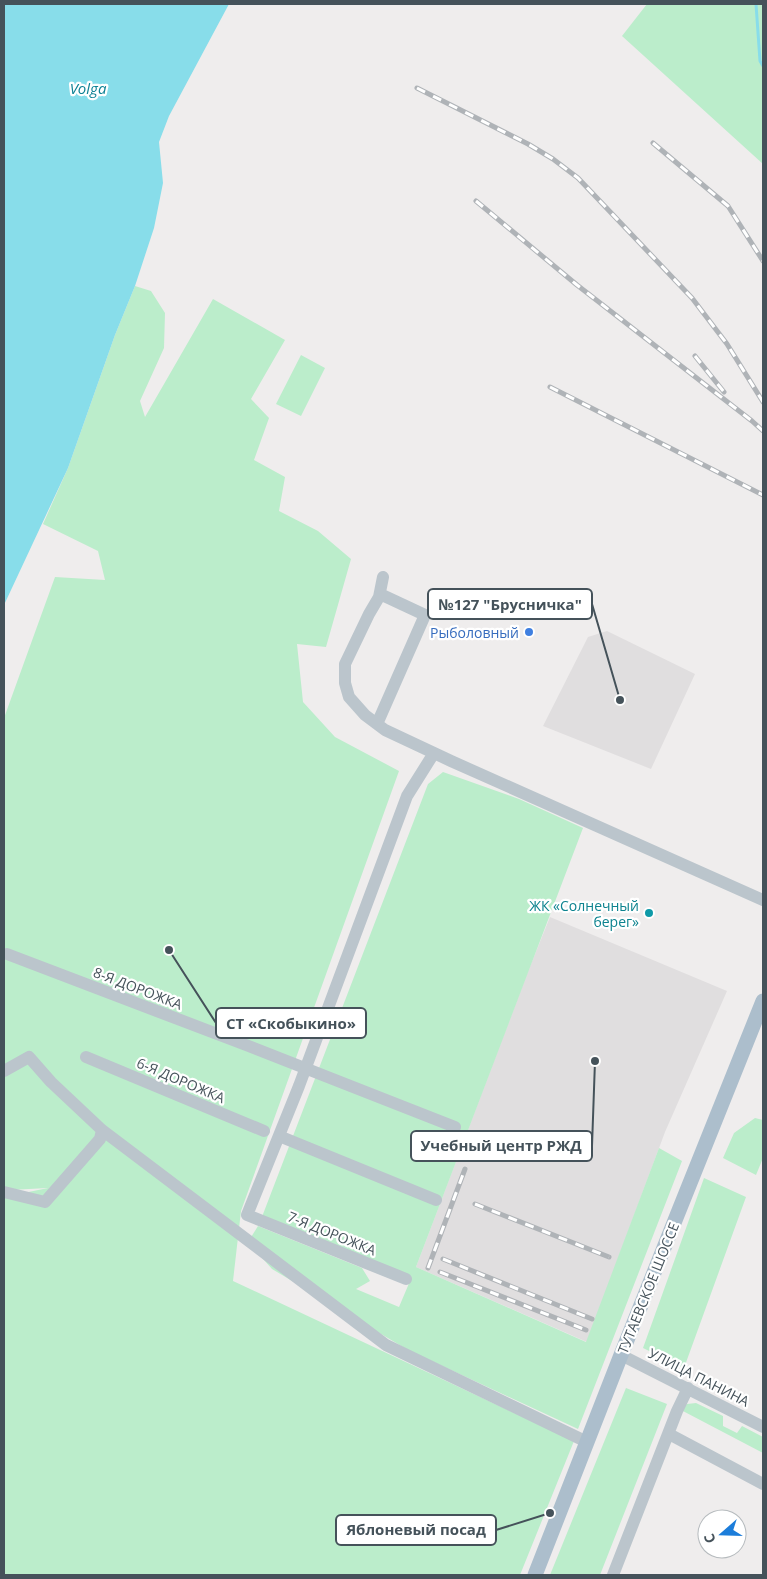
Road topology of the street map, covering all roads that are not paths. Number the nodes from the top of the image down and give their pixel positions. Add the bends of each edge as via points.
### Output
1 (383, 577) dead end
2 (380, 594) junction
3 (377, 724) junction
4 (434, 753) junction
5 (763, 900) edge
6 (7, 954) dead end
7 (763, 1001) edge
8 (86, 1057) dead end
9 (305, 1068) junction
10 (4, 1071) edge
11 (454, 1127) dead end
12 (102, 1130) junction
13 (264, 1131) dead end
14 (279, 1136) junction
15 (4, 1192) edge
16 (436, 1200) dead end
17 (406, 1279) dead end
18 (621, 1355) junction
19 (688, 1388) junction
20 (763, 1427) edge
21 (669, 1434) junction
22 (587, 1442) junction
23 (763, 1484) edge
24 (535, 1575) edge
25 (613, 1575) edge

1 - 2 street
2 - 3 street via 345,664 349,697
2 - 3 street via 424,615
3 - 4 street
4 - 5 street
4 - 9 street via 407,796
6 - 9 street, 8-Я ДОРОЖКА
7 - 18 main road, ТУТАЕВСКОЕ ШОССЕ
8 - 13 street, 6-Я ДОРОЖКА
9 - 11 street, 8-Я ДОРОЖКА
9 - 14 street
10 - 12 street via 29,1058
12 - 15 street via 100,1139 45,1202
12 - 22 street via 386,1346
14 - 16 street
14 - 17 street, 7-Я ДОРОЖКА via 248,1215
18 - 19 street, УЛИЦА ПАНИНА
18 - 22 main road, ТУТАЕВСКОЕ ШОССЕ
19 - 20 street, УЛИЦА ПАНИНА
19 - 21 street
21 - 23 street
21 - 25 street
22 - 24 main road, ТУТАЕВСКОЕ ШОССЕ

